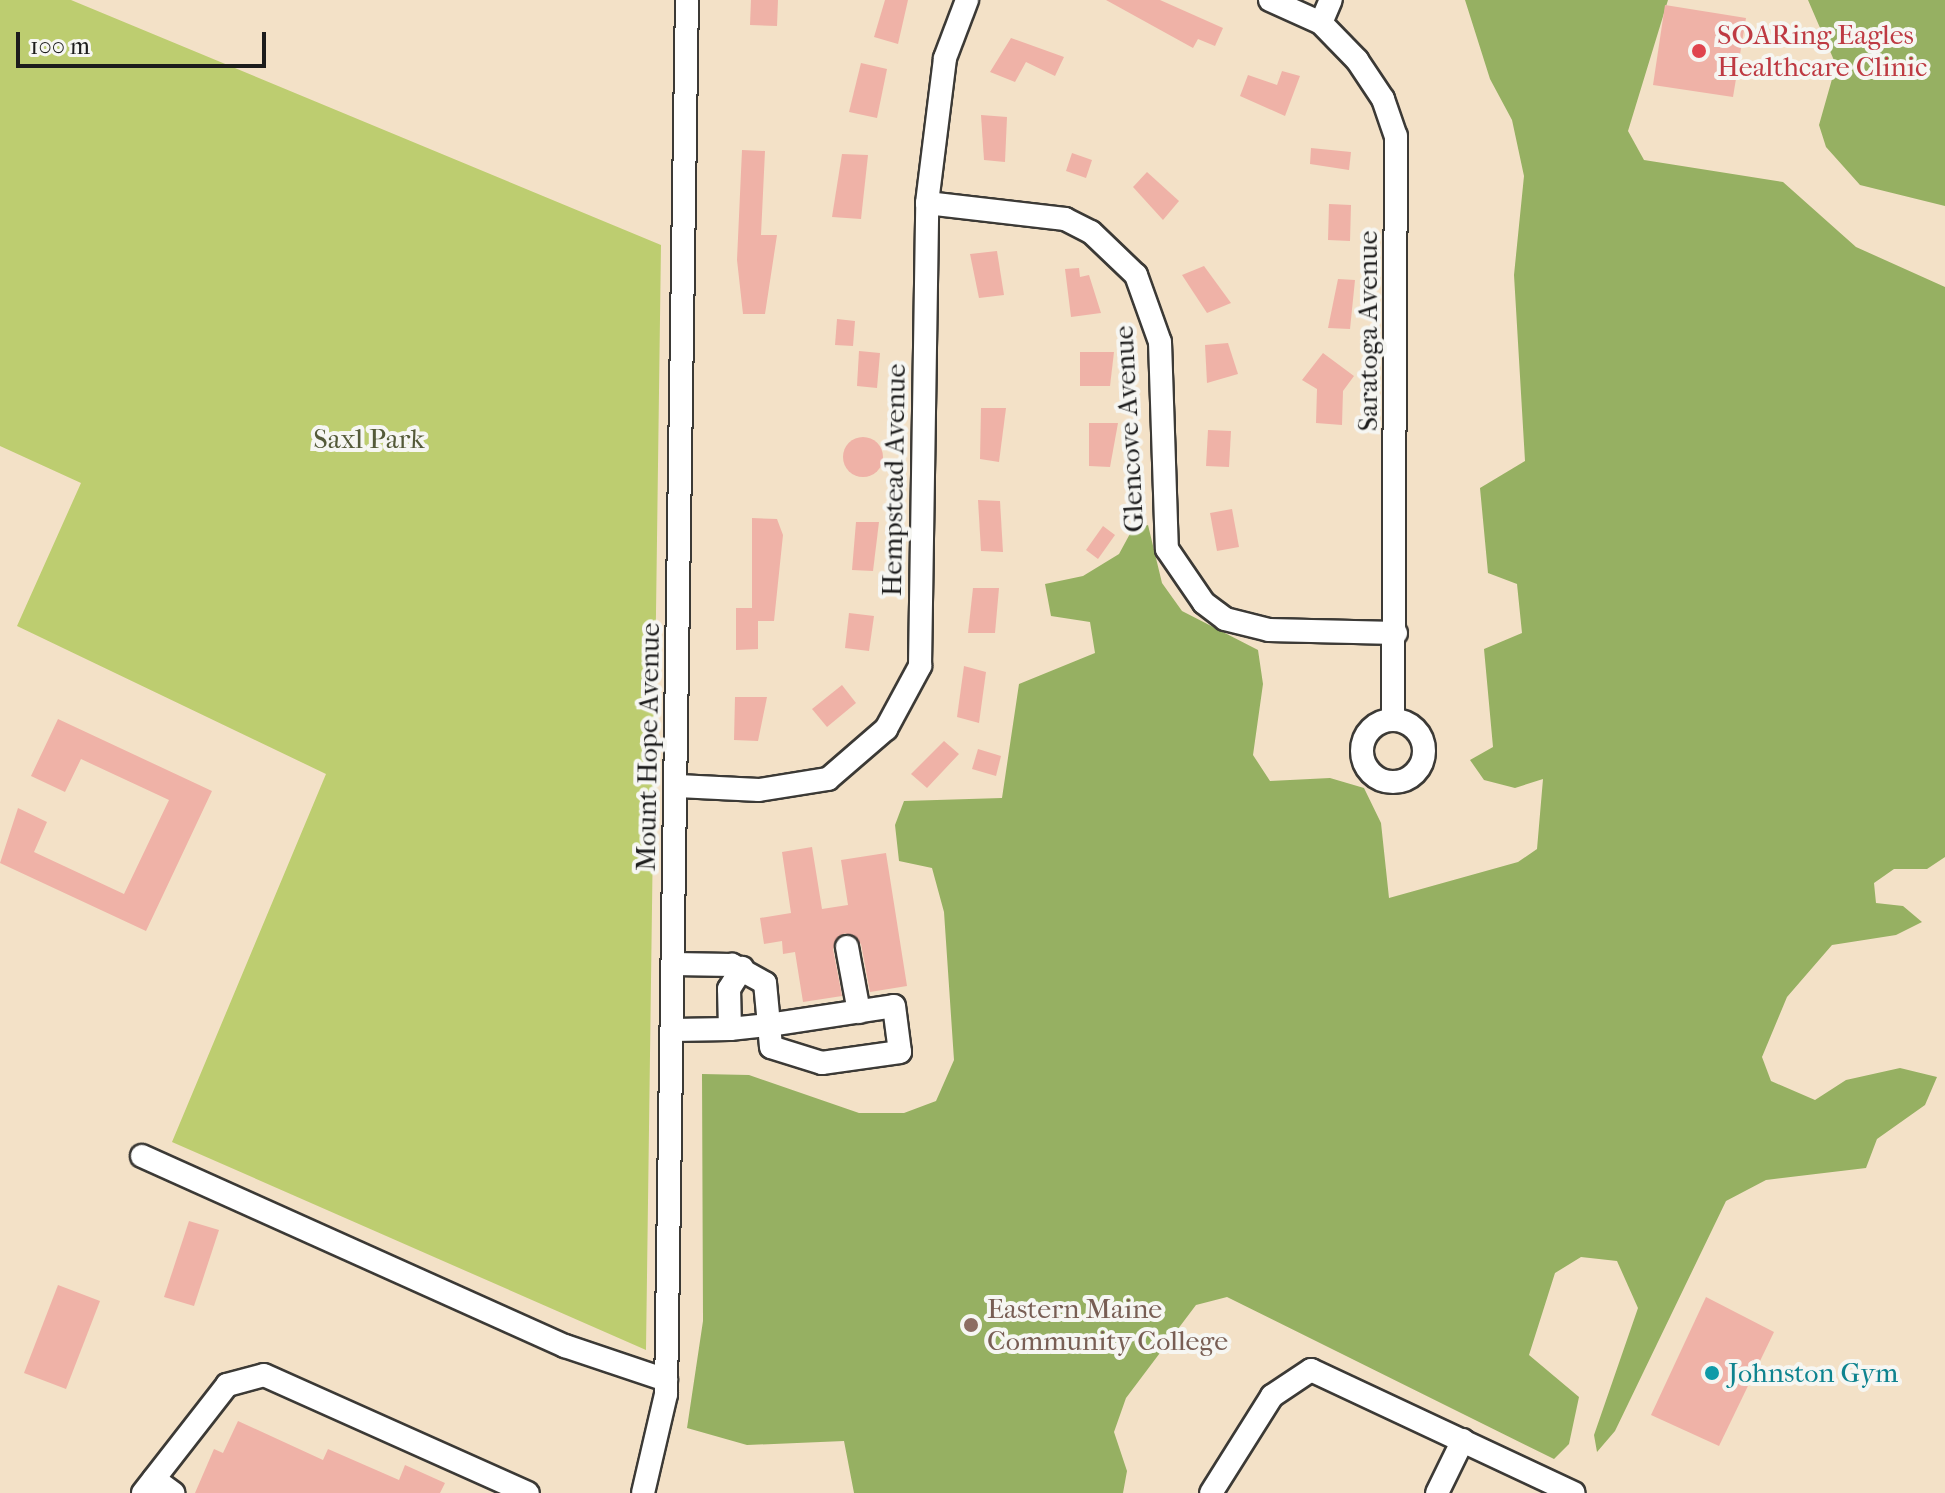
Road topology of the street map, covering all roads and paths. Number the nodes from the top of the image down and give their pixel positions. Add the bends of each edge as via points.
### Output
1 (687, 0) edge
2 (967, 0) edge
3 (1270, 0) edge
4 (1331, 0) edge
5 (1321, 23) junction
6 (927, 203) junction
7 (1396, 633) junction
8 (1393, 720) dead end
9 (678, 786) junction
10 (847, 947) dead end
11 (674, 964) junction
12 (742, 968) junction
13 (859, 1012) junction
14 (769, 1025) junction
15 (730, 1029) junction
16 (673, 1030) junction
17 (142, 1156) dead end
18 (666, 1380) junction
19 (1463, 1440) junction
20 (148, 1486) edge
21 (173, 1493) edge
22 (528, 1493) edge
23 (643, 1493) edge
24 (1211, 1493) edge
25 (1437, 1493) edge
26 (1574, 1493) edge

1 - 9 street, Mount Hope Avenue
2 - 6 street, Hempstead Avenue via 945,58
3 - 5 street, Saratoga Avenue
4 - 5 street
5 - 7 street, Saratoga Avenue via 1383,99 1396,136
6 - 7 street, Glencove Avenue via 1065,219 1091,232 1136,275 1160,342 1167,549 1204,603 1225,619 1269,630
6 - 9 street, Hempstead Avenue via 920,666 886,729 828,779 759,790
7 - 8 street, Saratoga Avenue
9 - 11 street, Mount Hope Avenue
10 - 13 street
11 - 12 street
11 - 16 street, Mount Hope Avenue
12 - 14 street via 765,983
12 - 15 street via 729,989
13 - 14 street
13 - 14 street via 894,1006 900,1052 822,1063 771,1047
14 - 15 street
15 - 16 street
16 - 18 street, Mount Hope Avenue
17 - 18 street via 565,1346
18 - 23 street, Mount Hope Avenue
19 - 24 street via 1311,1370 1272,1396
19 - 25 street
19 - 26 street
20 - 21 street
20 - 22 street via 227,1385 264,1375

